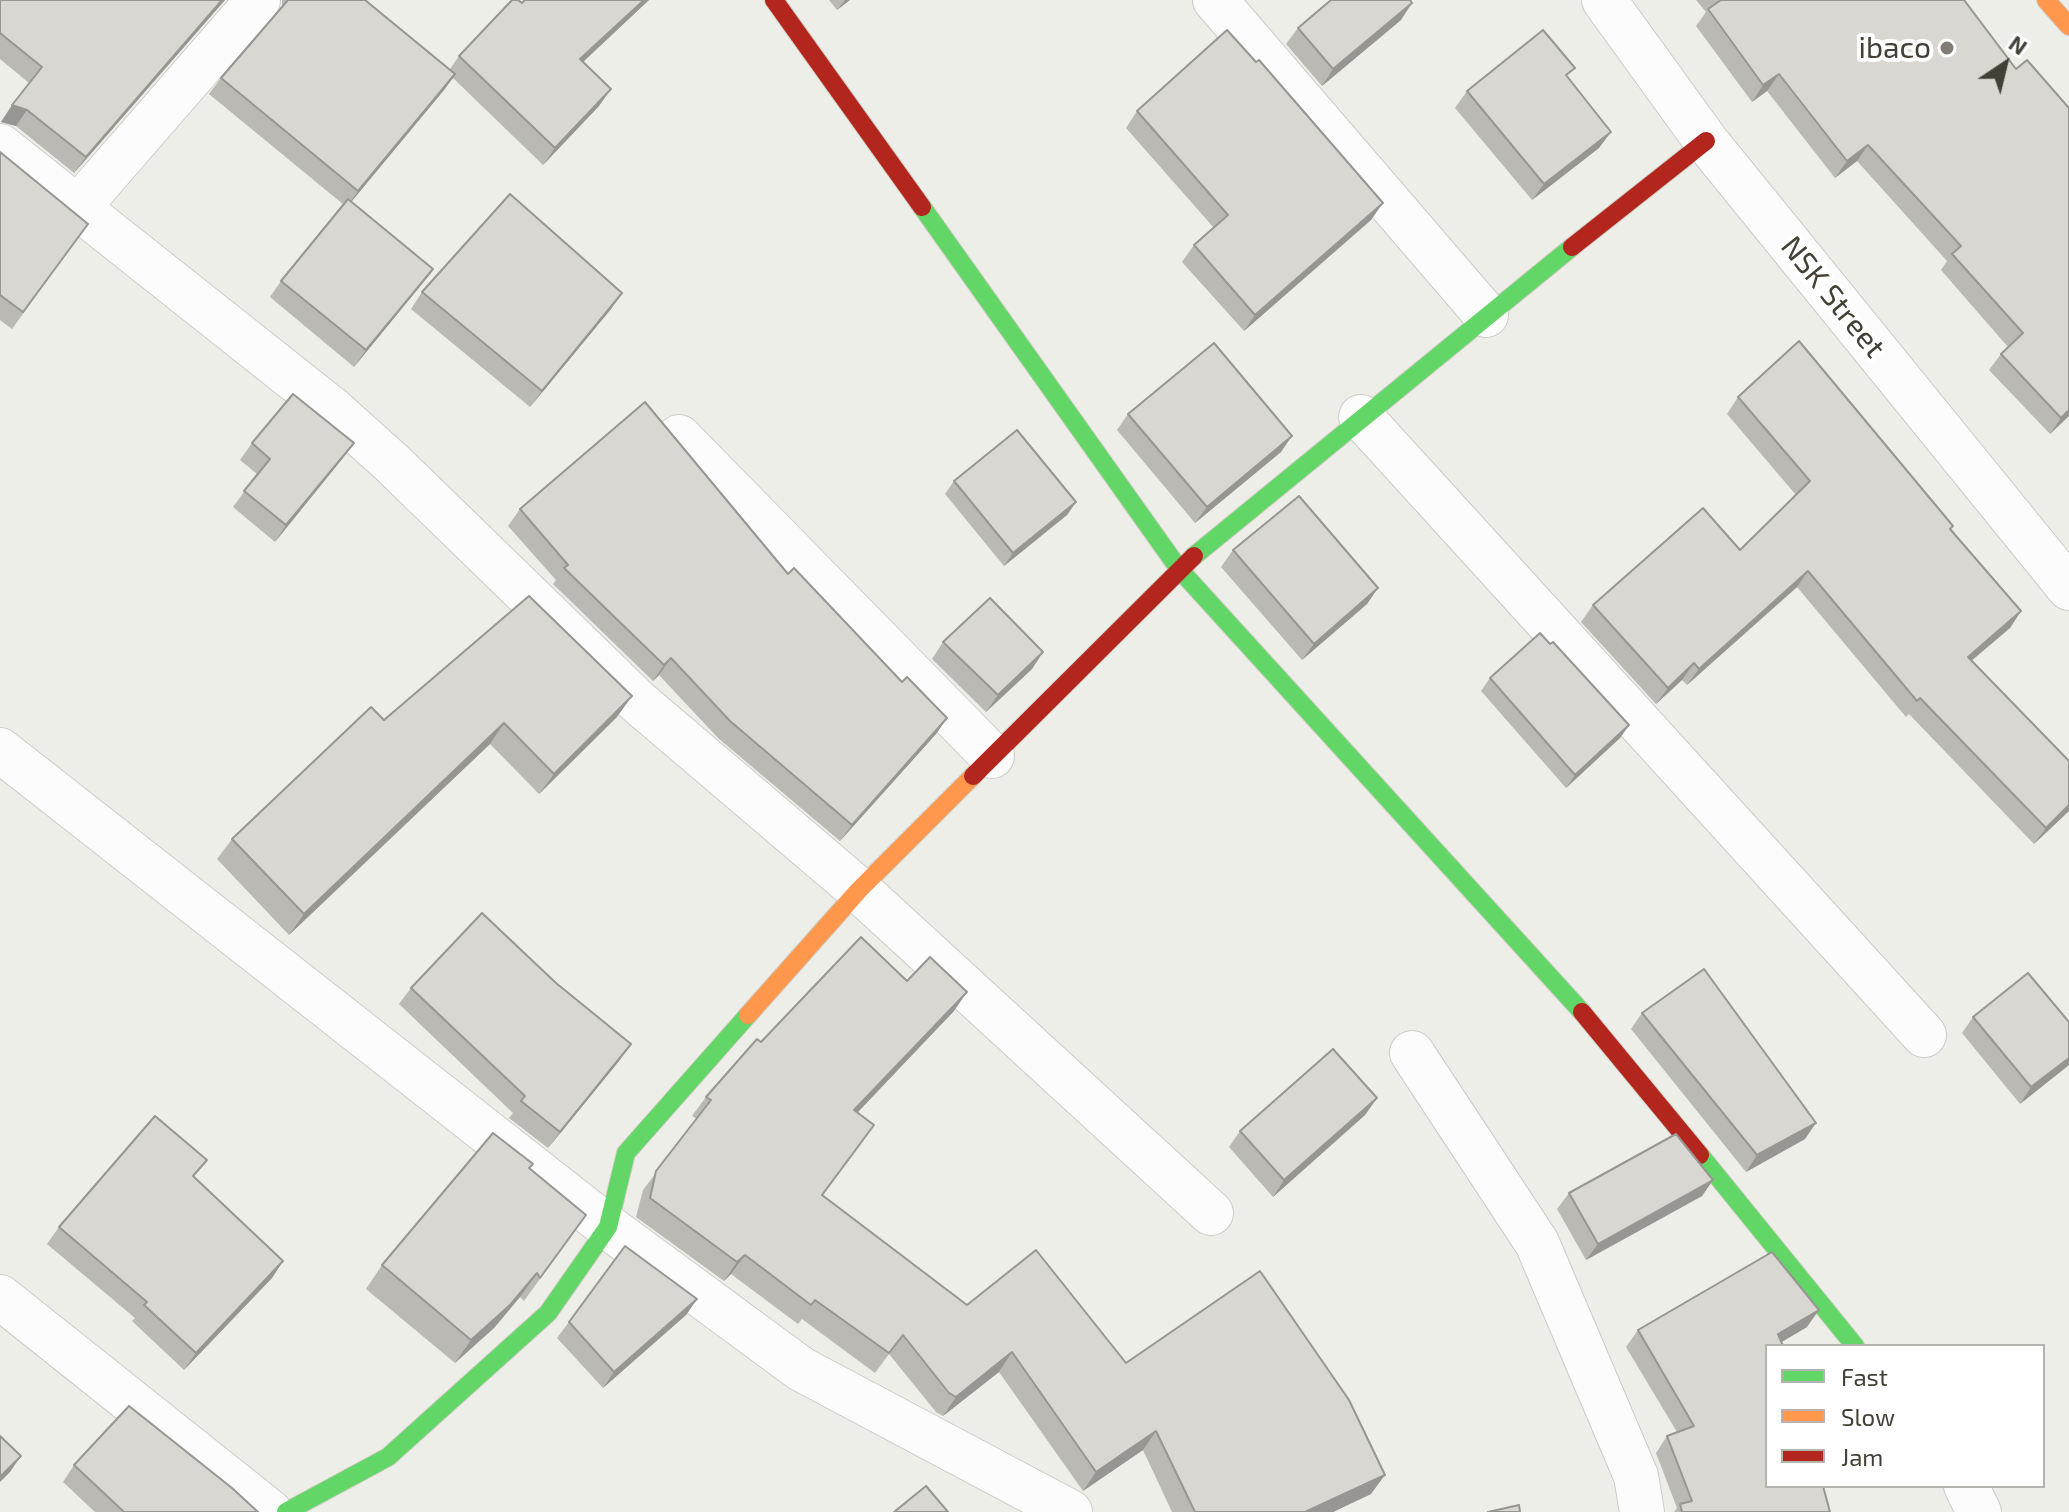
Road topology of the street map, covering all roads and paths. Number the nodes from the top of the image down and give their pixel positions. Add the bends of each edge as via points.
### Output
1 (258, 0) edge
2 (774, 0) edge
3 (1215, 0) edge
4 (1604, 0) edge
5 (2046, 0) edge
6 (2069, 26) edge
7 (1706, 141) junction
8 (0, 146) edge
9 (79, 206) junction
10 (1486, 315) junction
11 (1361, 417) junction
12 (679, 437) edge
13 (1179, 569) junction
14 (2069, 588) edge
15 (0, 750) edge
16 (992, 756) junction
17 (859, 890) junction
18 (1924, 1035) dead end
19 (1412, 1053) dead end
20 (1211, 1213) dead end
21 (608, 1227) junction
22 (0, 1297) edge
23 (1853, 1344) edge
24 (1967, 1488) edge
25 (270, 1512) edge
26 (286, 1512) edge
27 (1070, 1512) edge
28 (1642, 1512) edge
29 (1979, 1512) edge

1 - 9 street
2 - 13 street
3 - 10 street
4 - 7 street, NSK Street
5 - 6 street
7 - 10 street
7 - 14 street, NSK Street
8 - 9 street
9 - 17 street via 333,410 638,702
10 - 11 street
11 - 13 street
11 - 18 street
12 - 16 street
13 - 16 street
13 - 23 street via 1599,1030
15 - 21 street
16 - 17 street
17 - 20 street
17 - 21 street via 626,1153
19 - 28 street via 1537,1243 1636,1476
21 - 26 street via 548,1313 388,1457
21 - 27 street via 801,1369
22 - 25 street
24 - 29 street

